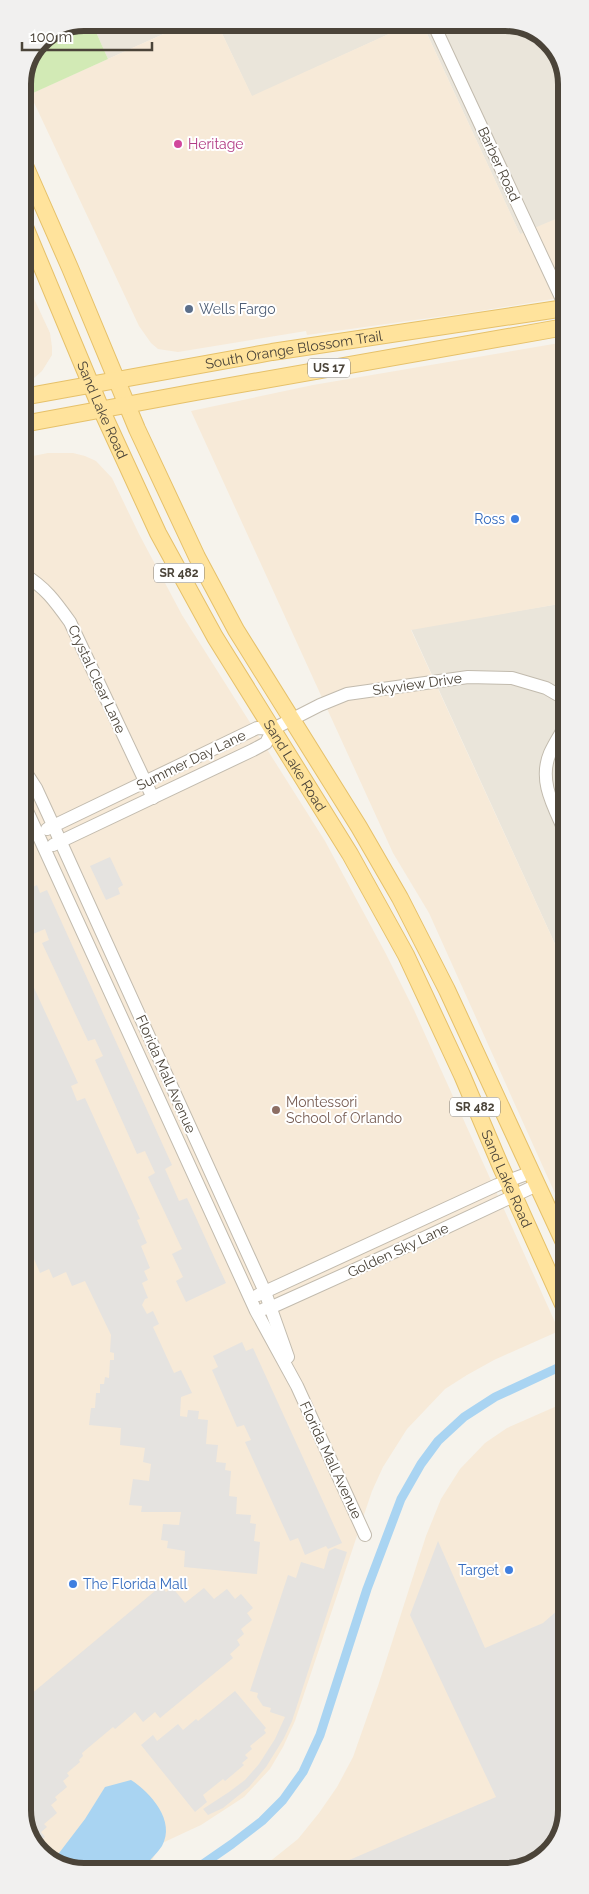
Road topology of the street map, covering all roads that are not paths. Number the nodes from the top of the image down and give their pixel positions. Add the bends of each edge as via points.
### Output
1 (437, 31) edge
2 (31, 190) edge
3 (31, 241) edge
4 (558, 292) edge
5 (558, 308) edge
6 (558, 324) edge
7 (558, 328) edge
8 (548, 330) junction
9 (116, 381) junction
10 (91, 385) junction
11 (31, 396) edge
12 (126, 405) junction
13 (101, 409) junction
14 (31, 422) edge
15 (31, 579) edge
16 (558, 695) edge
17 (292, 720) junction
18 (273, 729) junction
19 (558, 738) edge
20 (31, 780) edge
21 (146, 782) junction
22 (153, 798) junction
23 (558, 815) edge
24 (31, 819) edge
25 (54, 826) junction
26 (38, 833) junction
27 (61, 842) junction
28 (44, 848) junction
29 (400, 898) junction
30 (380, 906) junction
31 (535, 1178) junction
32 (218, 1188) junction
33 (511, 1189) junction
34 (203, 1194) junction
35 (558, 1229) edge
36 (265, 1292) junction
37 (558, 1293) edge
38 (250, 1298) junction
39 (272, 1307) junction
40 (256, 1311) junction
41 (297, 1386) junction
42 (365, 1535) dead end

1 - 4 street, Barber Road
2 - 9 main road, Sand Lake Road / SR 482 via 66,258
3 - 10 main road, Sand Lake Road / SR 482
5 - 9 main road, South Orange Blossom Trail / US 17 via 280,351
6 - 8 main road
7 - 8 main road, South Orange Blossom Trail / US 17
8 - 12 main road, South Orange Blossom Trail / US 17
9 - 10 main road, South Orange Blossom Trail / US 17
9 - 12 main road, Sand Lake Road / SR 482
10 - 11 main road, South Orange Blossom Trail / US 17
10 - 13 main road, Sand Lake Road / SR 482
12 - 13 main road, South Orange Blossom Trail / US 17
12 - 17 main road, Sand Lake Road / SR 482 via 214,591
13 - 14 main road, South Orange Blossom Trail / US 17
13 - 18 main road, Sand Lake Road / SR 482 via 189,593
15 - 21 street, Crystal Clear Lane via 53,598 70,622
16 - 17 street, Skyview Drive via 512,678 468,677 347,694
17 - 18 street, Skyview Drive
17 - 29 main road, Sand Lake Road / SR 482
18 - 21 street, Summer Day Lane via 257,728
18 - 22 street, Summer Day Lane via 266,743
18 - 30 main road, Sand Lake Road / SR 482
19 - 23 street via 549,754 545,772 546,786
20 - 25 street, Florida Mall Avenue
21 - 22 street, Crystal Clear Lane
21 - 25 street, Summer Day Lane
22 - 27 street, Summer Day Lane
24 - 26 street, Florida Mall Avenue
25 - 26 street, Summer Day Lane
25 - 27 street, Florida Mall Avenue
26 - 28 street, Florida Mall Avenue
27 - 28 street, Summer Day Lane
27 - 32 street, Florida Mall Avenue
28 - 34 street, Florida Mall Avenue
29 - 30 main road
29 - 31 main road, Sand Lake Road / SR 482
30 - 33 main road, Sand Lake Road / SR 482 via 425,994
31 - 33 street, Golden Sky Lane
31 - 35 main road, Sand Lake Road / SR 482
32 - 34 street
32 - 36 street, Florida Mall Avenue
33 - 36 street, Golden Sky Lane
33 - 37 main road, Sand Lake Road / SR 482
33 - 39 street, Golden Sky Lane
34 - 38 street, Florida Mall Avenue
36 - 38 street, Golden Sky Lane
36 - 39 street, Florida Mall Avenue
38 - 40 street, Florida Mall Avenue
39 - 40 street, Golden Sky Lane
39 - 41 street, Florida Mall Avenue
40 - 41 street, Florida Mall Avenue
41 - 42 street, Florida Mall Avenue

